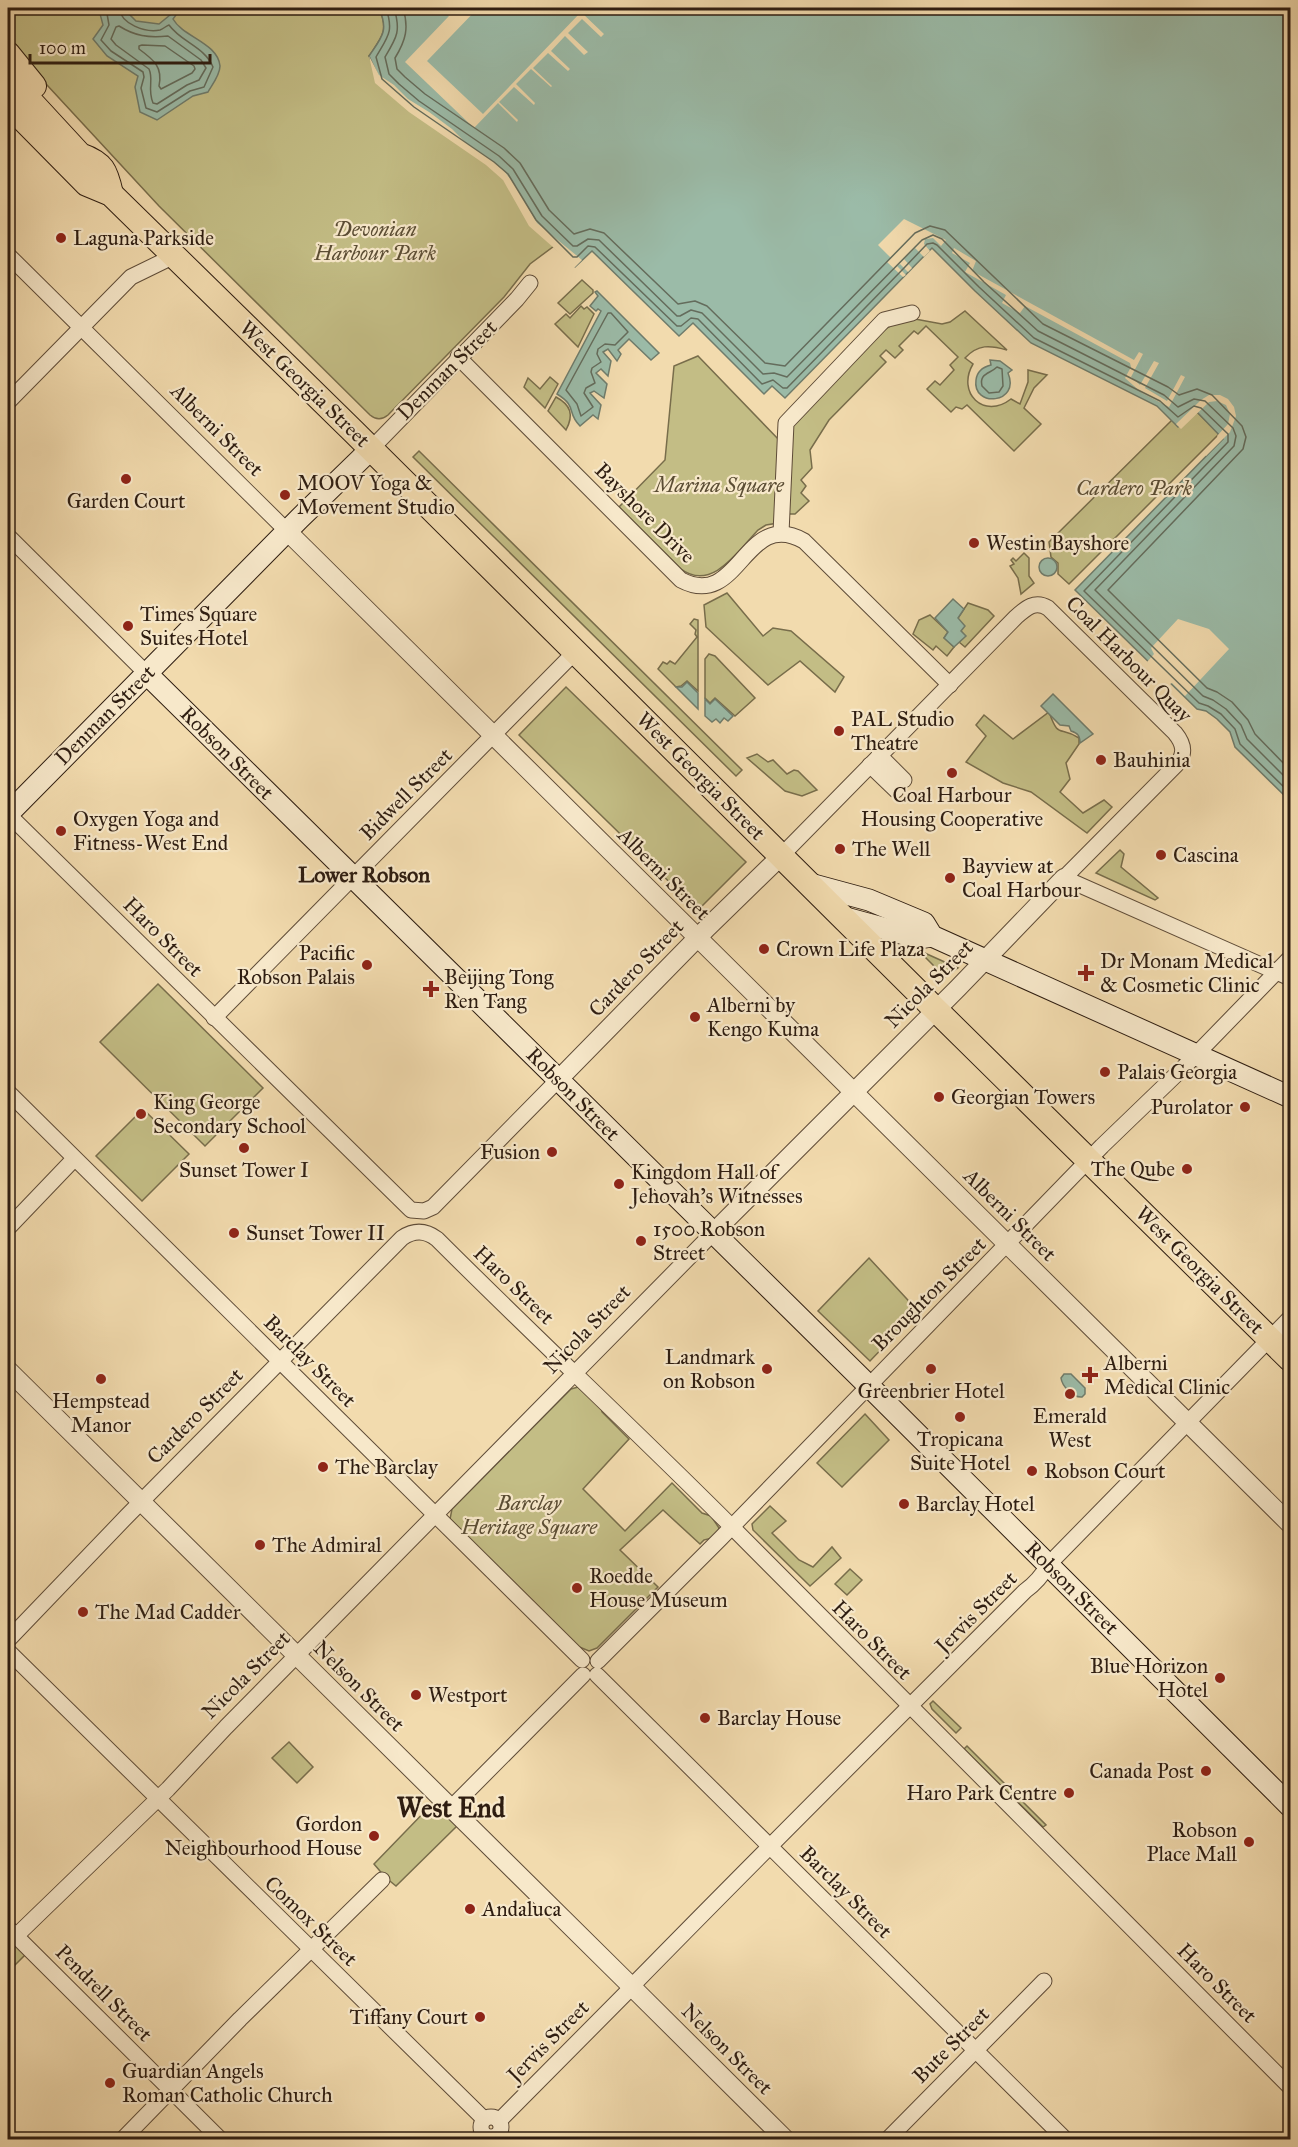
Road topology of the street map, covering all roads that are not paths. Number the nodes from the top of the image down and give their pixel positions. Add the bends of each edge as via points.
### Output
1 (8, 54) edge
2 (8, 77) edge
3 (8, 105) edge
4 (94, 160) junction
5 (111, 194) junction
6 (8, 255) edge
7 (174, 256) junction
8 (530, 283) dead end
9 (912, 313) dead end
10 (81, 328) junction
11 (458, 357) junction
12 (8, 402) edge
13 (371, 448) junction
14 (287, 531) junction
15 (781, 533) junction
16 (8, 536) edge
17 (1038, 604) joint
18 (576, 651) junction
19 (146, 673) junction
20 (950, 685) junction
21 (493, 736) junction
22 (1183, 749) joint
23 (874, 760) junction
24 (900, 785) dead end
25 (8, 814) edge
26 (782, 856) junction
27 (352, 877) junction
28 (1064, 878) junction
29 (810, 884) junction
30 (842, 917) junction
31 (932, 936) junction
32 (697, 938) junction
33 (1290, 958) edge
34 (986, 960) junction
35 (1284, 975) edge
36 (936, 1010) junction
37 (214, 1018) junction
38 (1196, 1054) junction
39 (558, 1080) junction
40 (8, 1092) edge
41 (854, 1092) junction
42 (1290, 1097) edge
43 (74, 1159) junction
44 (1088, 1160) junction
45 (419, 1212) joint
46 (8, 1228) edge
47 (419, 1232) joint
48 (713, 1233) junction
49 (1008, 1245) junction
50 (1290, 1318) edge
51 (1270, 1340) junction
52 (1290, 1359) edge
53 (280, 1362) junction
54 (8, 1370) edge
55 (575, 1374) junction
56 (868, 1386) junction
57 (1187, 1422) junction
58 (140, 1502) junction
59 (435, 1516) junction
60 (1290, 1524) edge
61 (731, 1526) junction
62 (1048, 1565) junction
63 (8, 1640) edge
64 (8, 1651) edge
65 (297, 1656) junction
66 (590, 1667) junction
67 (910, 1707) junction
68 (157, 1799) junction
69 (1290, 1806) edge
70 (451, 1808) junction
71 (769, 1846) junction
72 (382, 1880) dead end
73 (12, 1932) edge
74 (311, 1951) junction
75 (1044, 1981) dead end
76 (631, 1987) junction
77 (975, 2050) junction
78 (1290, 2087) edge
79 (171, 2090) junction
80 (492, 2131) edge
81 (122, 2139) edge
82 (221, 2139) edge
83 (786, 2139) edge
84 (887, 2139) edge
85 (1066, 2139) edge

1 - 4 highway via 85,141
2 - 4 highway, West Georgia Street via 80,155
3 - 5 highway, West Georgia Street via 87,184
4 - 5 highway, West Georgia Street via 106,173
5 - 7 highway, West Georgia Street
6 - 10 street, Alberni Street
7 - 10 street via 131,277
7 - 13 highway, West Georgia Street
8 - 11 street, Denman Street
9 - 15 street via 884,320 786,423
10 - 12 street
10 - 14 street, Alberni Street
11 - 13 street, Denman Street
11 - 15 street, Bayshore Drive via 681,580 696,586 715,584 767,536
13 - 14 main road, Denman Street
13 - 18 highway, West Georgia Street
14 - 19 main road, Denman Street
14 - 21 street, Alberni Street
15 - 20 street via 804,541
16 - 19 street, Robson Street
17 - 20 street, Cardero Street via 1023,611
17 - 22 street, Coal Harbour Quay via 1048,608 1175,733
18 - 21 street, Bidwell Street
18 - 26 highway, West Georgia Street
19 - 25 main road, Denman Street
19 - 27 main road, Robson Street
20 - 23 street, Cardero Street
21 - 27 street, Bidwell Street
21 - 32 street, Alberni Street
22 - 28 street, Nicola Street via 1176,765
23 - 24 street
23 - 26 street, Cardero Street
25 - 37 street, Haro Street
26 - 29 highway, West Georgia Street
26 - 32 street, Cardero Street
27 - 37 street, Bidwell Street
27 - 39 main road, Robson Street
28 - 34 street, Nicola Street
28 - 35 street
29 - 30 highway, West Georgia Street
29 - 31 main road via 870,900 924,923
30 - 31 main road via 919,938
30 - 36 highway, West Georgia Street
31 - 34 main road
32 - 39 street, Cardero Street
32 - 41 street, Alberni Street
33 - 35 street, Broughton Street
34 - 36 street, Nicola Street
34 - 38 main road
35 - 38 street, Broughton Street
36 - 41 street, Nicola Street
36 - 44 highway, West Georgia Street
37 - 45 street, Haro Street via 406,1207
38 - 42 main road
38 - 44 street, Broughton Street
39 - 45 street, Cardero Street via 433,1207
39 - 48 main road, Robson Street
40 - 43 street, Barclay Street
41 - 48 street, Nicola Street
41 - 49 street, Alberni Street
43 - 46 street
43 - 53 street, Barclay Street
44 - 49 street, Broughton Street
44 - 51 highway, West Georgia Street
47 - 53 street, Cardero Street via 402,1238
47 - 55 street, Haro Street via 437,1239
48 - 55 street, Nicola Street
48 - 56 main road, Robson Street
49 - 56 street, Broughton Street
49 - 57 street, Alberni Street
50 - 51 street, Jervis Street
51 - 52 highway, West Georgia Street
51 - 57 street, Jervis Street
53 - 58 street, Cardero Street
53 - 59 street, Barclay Street
54 - 58 street, Nelson Street
55 - 59 street, Nicola Street
55 - 61 street, Haro Street
56 - 61 street, Broughton Street
56 - 62 main road, Robson Street
57 - 60 street, Alberni Street
57 - 62 street, Jervis Street
58 - 63 street, Cardero Street
58 - 65 street, Nelson Street
59 - 65 street, Nicola Street
59 - 66 street, Barclay Street
61 - 66 street, Broughton Street
61 - 67 street, Haro Street
62 - 67 street, Jervis Street
62 - 69 main road, Robson Street
64 - 68 street, Comox Street
65 - 68 street, Nicola Street
65 - 70 street, Nelson Street
66 - 70 street, Broughton Street
66 - 71 street, Barclay Street
67 - 71 street, Jervis Street
67 - 78 street, Haro Street
68 - 73 street, Nicola Street
68 - 74 street, Comox Street
70 - 76 street, Nelson Street
71 - 76 street, Jervis Street
71 - 77 street, Barclay Street
72 - 74 street
73 - 79 street, Pendrell Street
74 - 79 street
74 - 80 street, Comox Street
75 - 77 street, Bute Street
76 - 80 street, Jervis Street
76 - 83 street, Nelson Street
77 - 84 street, Bute Street
77 - 85 street, Barclay Street
79 - 81 street
79 - 82 street, Pendrell Street

